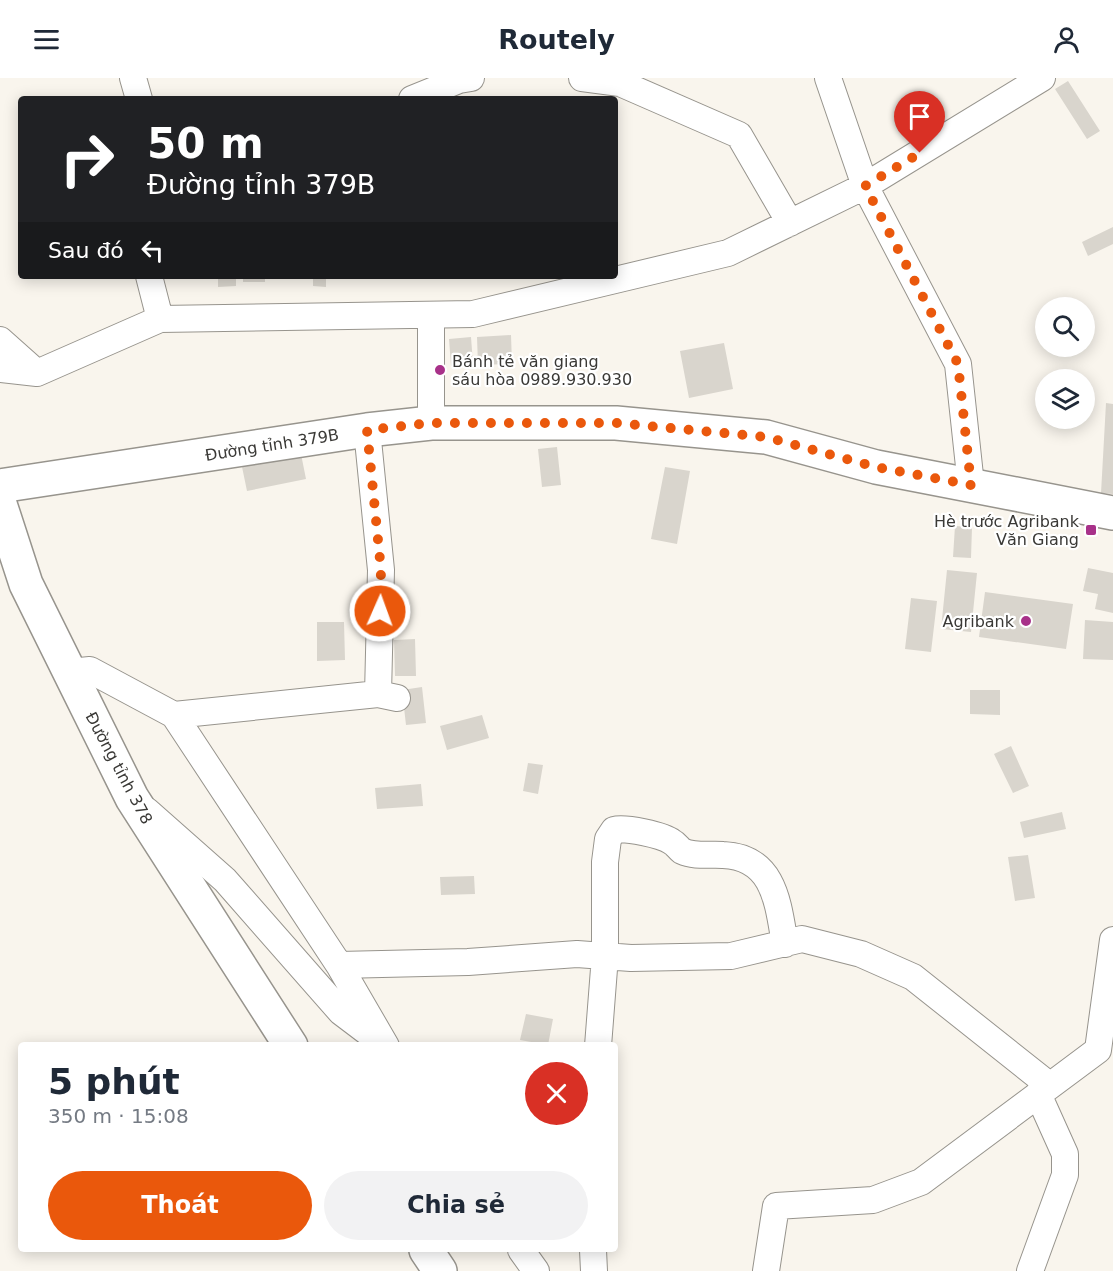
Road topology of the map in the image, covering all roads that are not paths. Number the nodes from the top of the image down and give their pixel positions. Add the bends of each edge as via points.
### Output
1 (133, 78) edge
2 (582, 78) edge
3 (828, 78) edge
4 (1042, 78) edge
5 (463, 84) edge
6 (138, 96) edge
7 (422, 96) edge
8 (865, 186) junction
9 (790, 223) junction
10 (618, 274) edge
11 (150, 279) edge
12 (589, 279) edge
13 (552, 286) edge
14 (431, 315) junction
15 (160, 319) junction
16 (0, 340) edge
17 (0, 369) edge
18 (37, 373) junction
19 (431, 423) junction
20 (367, 430) junction
21 (971, 485) junction
22 (0, 486) edge
23 (0, 504) edge
24 (1113, 513) edge
25 (70, 672) junction
26 (174, 715) junction
27 (132, 798) junction
28 (1113, 940) edge
29 (785, 944) junction
30 (605, 956) junction
31 (339, 964) junction
32 (288, 1042) edge
33 (380, 1042) edge
34 (383, 1042) edge
35 (598, 1042) edge
36 (1106, 1051) edge
37 (1043, 1090) junction
38 (427, 1252) edge
39 (522, 1252) edge
40 (593, 1252) edge
41 (440, 1271) edge
42 (536, 1271) edge
43 (594, 1271) edge
44 (766, 1271) edge
45 (1030, 1271) edge

1 - 6 street
2 - 9 street via 620,84 739,135
3 - 8 street
4 - 8 street
5 - 7 street
8 - 9 street
8 - 21 street via 958,364
9 - 10 street via 728,253
11 - 15 street
12 - 13 street
13 - 14 street via 473,314
14 - 15 street
14 - 19 street
15 - 18 street
16 - 18 street
17 - 18 street
19 - 20 main road, Đường tỉnh 379B
19 - 21 main road, Đường tỉnh 379B via 616,423 766,437 876,467
20 - 22 main road, Đường tỉnh 379B
20 - 26 street via 381,570 387,696
21 - 24 main road, Đường tỉnh 379B
23 - 25 main road, Đường tỉnh 378 via 27,584
25 - 26 street via 90,670
25 - 27 main road, Đường tỉnh 378
26 - 31 street
27 - 32 main road, Đường tỉnh 378
27 - 33 street via 225,880 341,1012
28 - 36 street
29 - 30 street via 730,956
29 - 30 street via 776,892 756,866 726,855 693,855 669,840 620,829 608,839
29 - 37 street via 802,939 861,954 913,977
30 - 31 street
30 - 35 street
31 - 34 street
36 - 37 street
37 - 44 street via 921,1182 873,1200 776,1206
37 - 45 street via 1065,1154 1065,1175
38 - 41 main road
39 - 42 street
40 - 43 street

